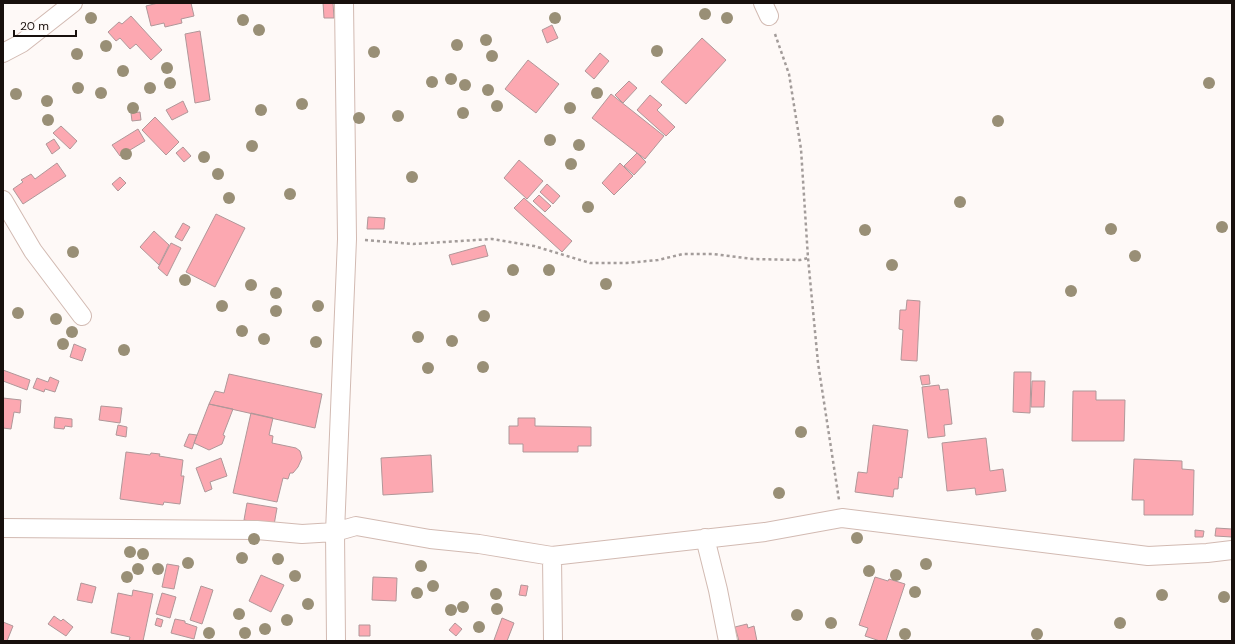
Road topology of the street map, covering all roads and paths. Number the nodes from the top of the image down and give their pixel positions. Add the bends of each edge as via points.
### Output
1 (73, 3) edge
2 (344, 3) edge
3 (766, 10) edge
4 (3, 53) edge
5 (3, 200) edge
6 (347, 239) junction
7 (808, 258) junction
8 (82, 316) dead end
9 (842, 518) junction
10 (3, 528) edge
11 (335, 532) junction
12 (705, 538) junction
13 (1232, 550) edge
14 (552, 556) junction
15 (336, 641) edge
16 (554, 641) edge
17 (728, 641) edge

1 - 4 street via 22,43
2 - 6 street
3 - 7 path via 788,74 801,149
5 - 8 street via 33,251
6 - 7 path via 413,244 492,239 534,246 590,263 627,263 683,254 713,254 753,259
6 - 11 street
7 - 9 path via 818,363
9 - 12 street via 765,532
9 - 13 street via 1148,556
10 - 11 street via 257,530 302,534
11 - 14 street via 356,526
11 - 15 street
12 - 14 street
12 - 17 street
14 - 16 street

